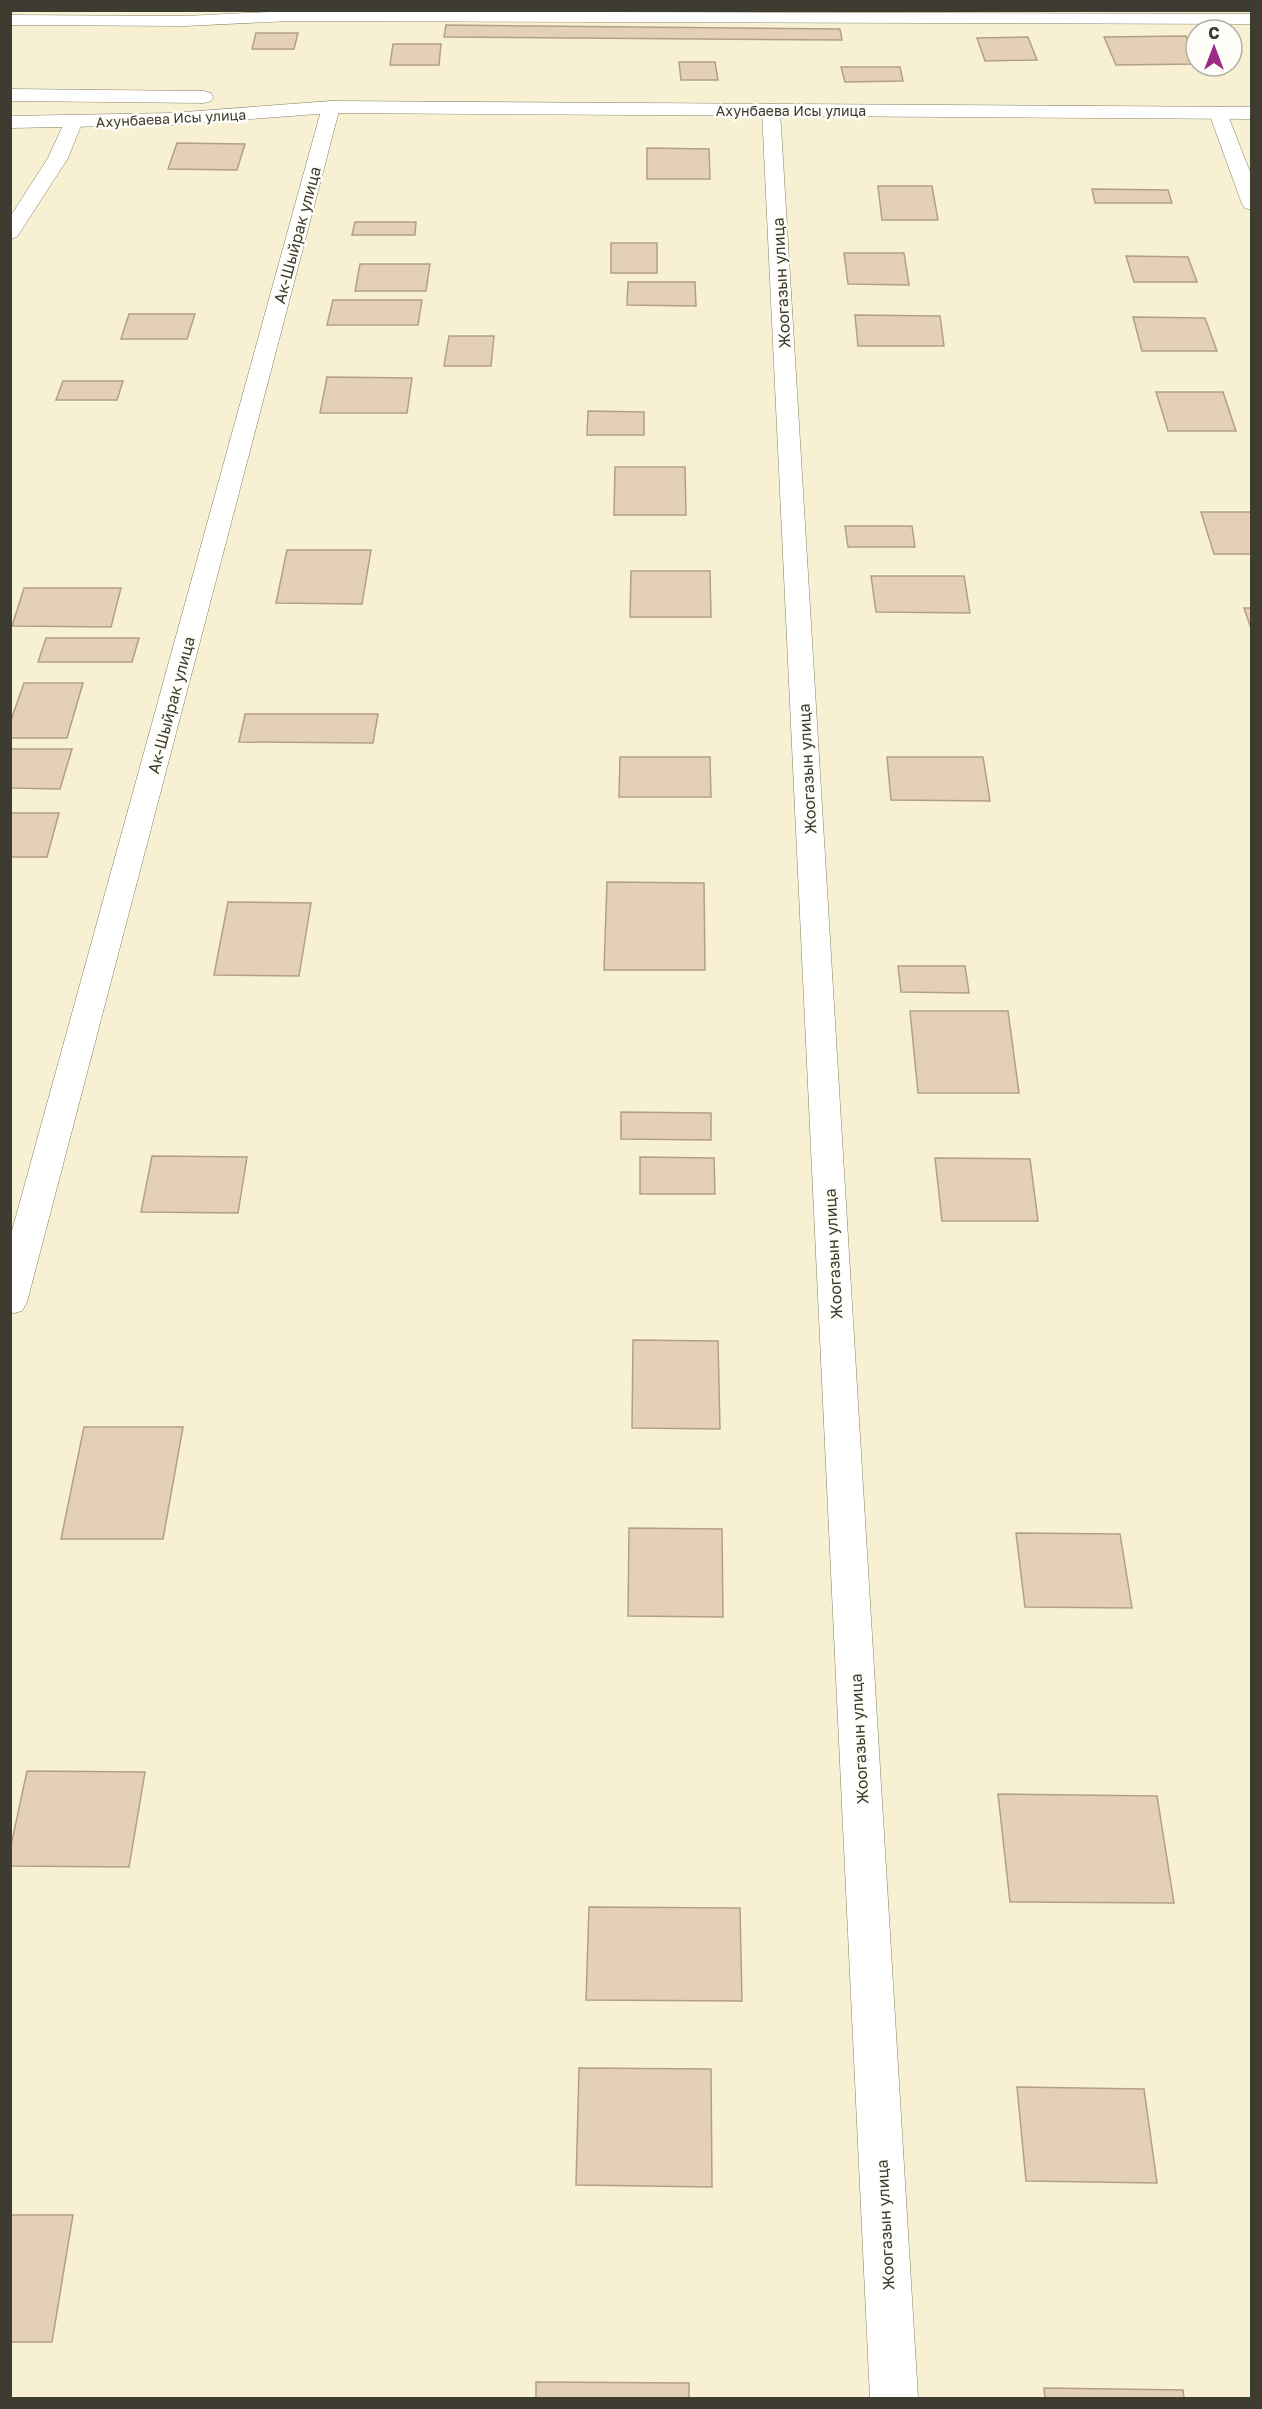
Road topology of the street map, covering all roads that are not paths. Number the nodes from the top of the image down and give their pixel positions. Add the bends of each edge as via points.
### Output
1 (642, 15) edge
2 (1048, 15) edge
3 (1251, 19) edge
4 (10, 20) edge
5 (10, 95) edge
6 (331, 107) junction
7 (771, 110) junction
8 (1218, 113) junction
9 (1251, 113) edge
10 (10, 122) edge
11 (73, 123) junction
12 (1251, 204) edge
13 (10, 233) edge
14 (10, 1302) edge
15 (894, 2398) edge

1 - 2 street
1 - 4 street
2 - 3 street
5 - 6 street, Ахунбаева Исы улица via 243,98
6 - 7 street, Ахунбаева Исы улица
6 - 11 street, Ахунбаева Исы улица via 241,116
6 - 14 street, Ак-Шыйрак улица
7 - 8 street, Ахунбаева Исы улица
7 - 15 street, Жоогазын улица
8 - 9 street, Ахунбаева Исы улица
8 - 12 street
10 - 11 street, Ахунбаева Исы улица
11 - 13 street via 53,168

